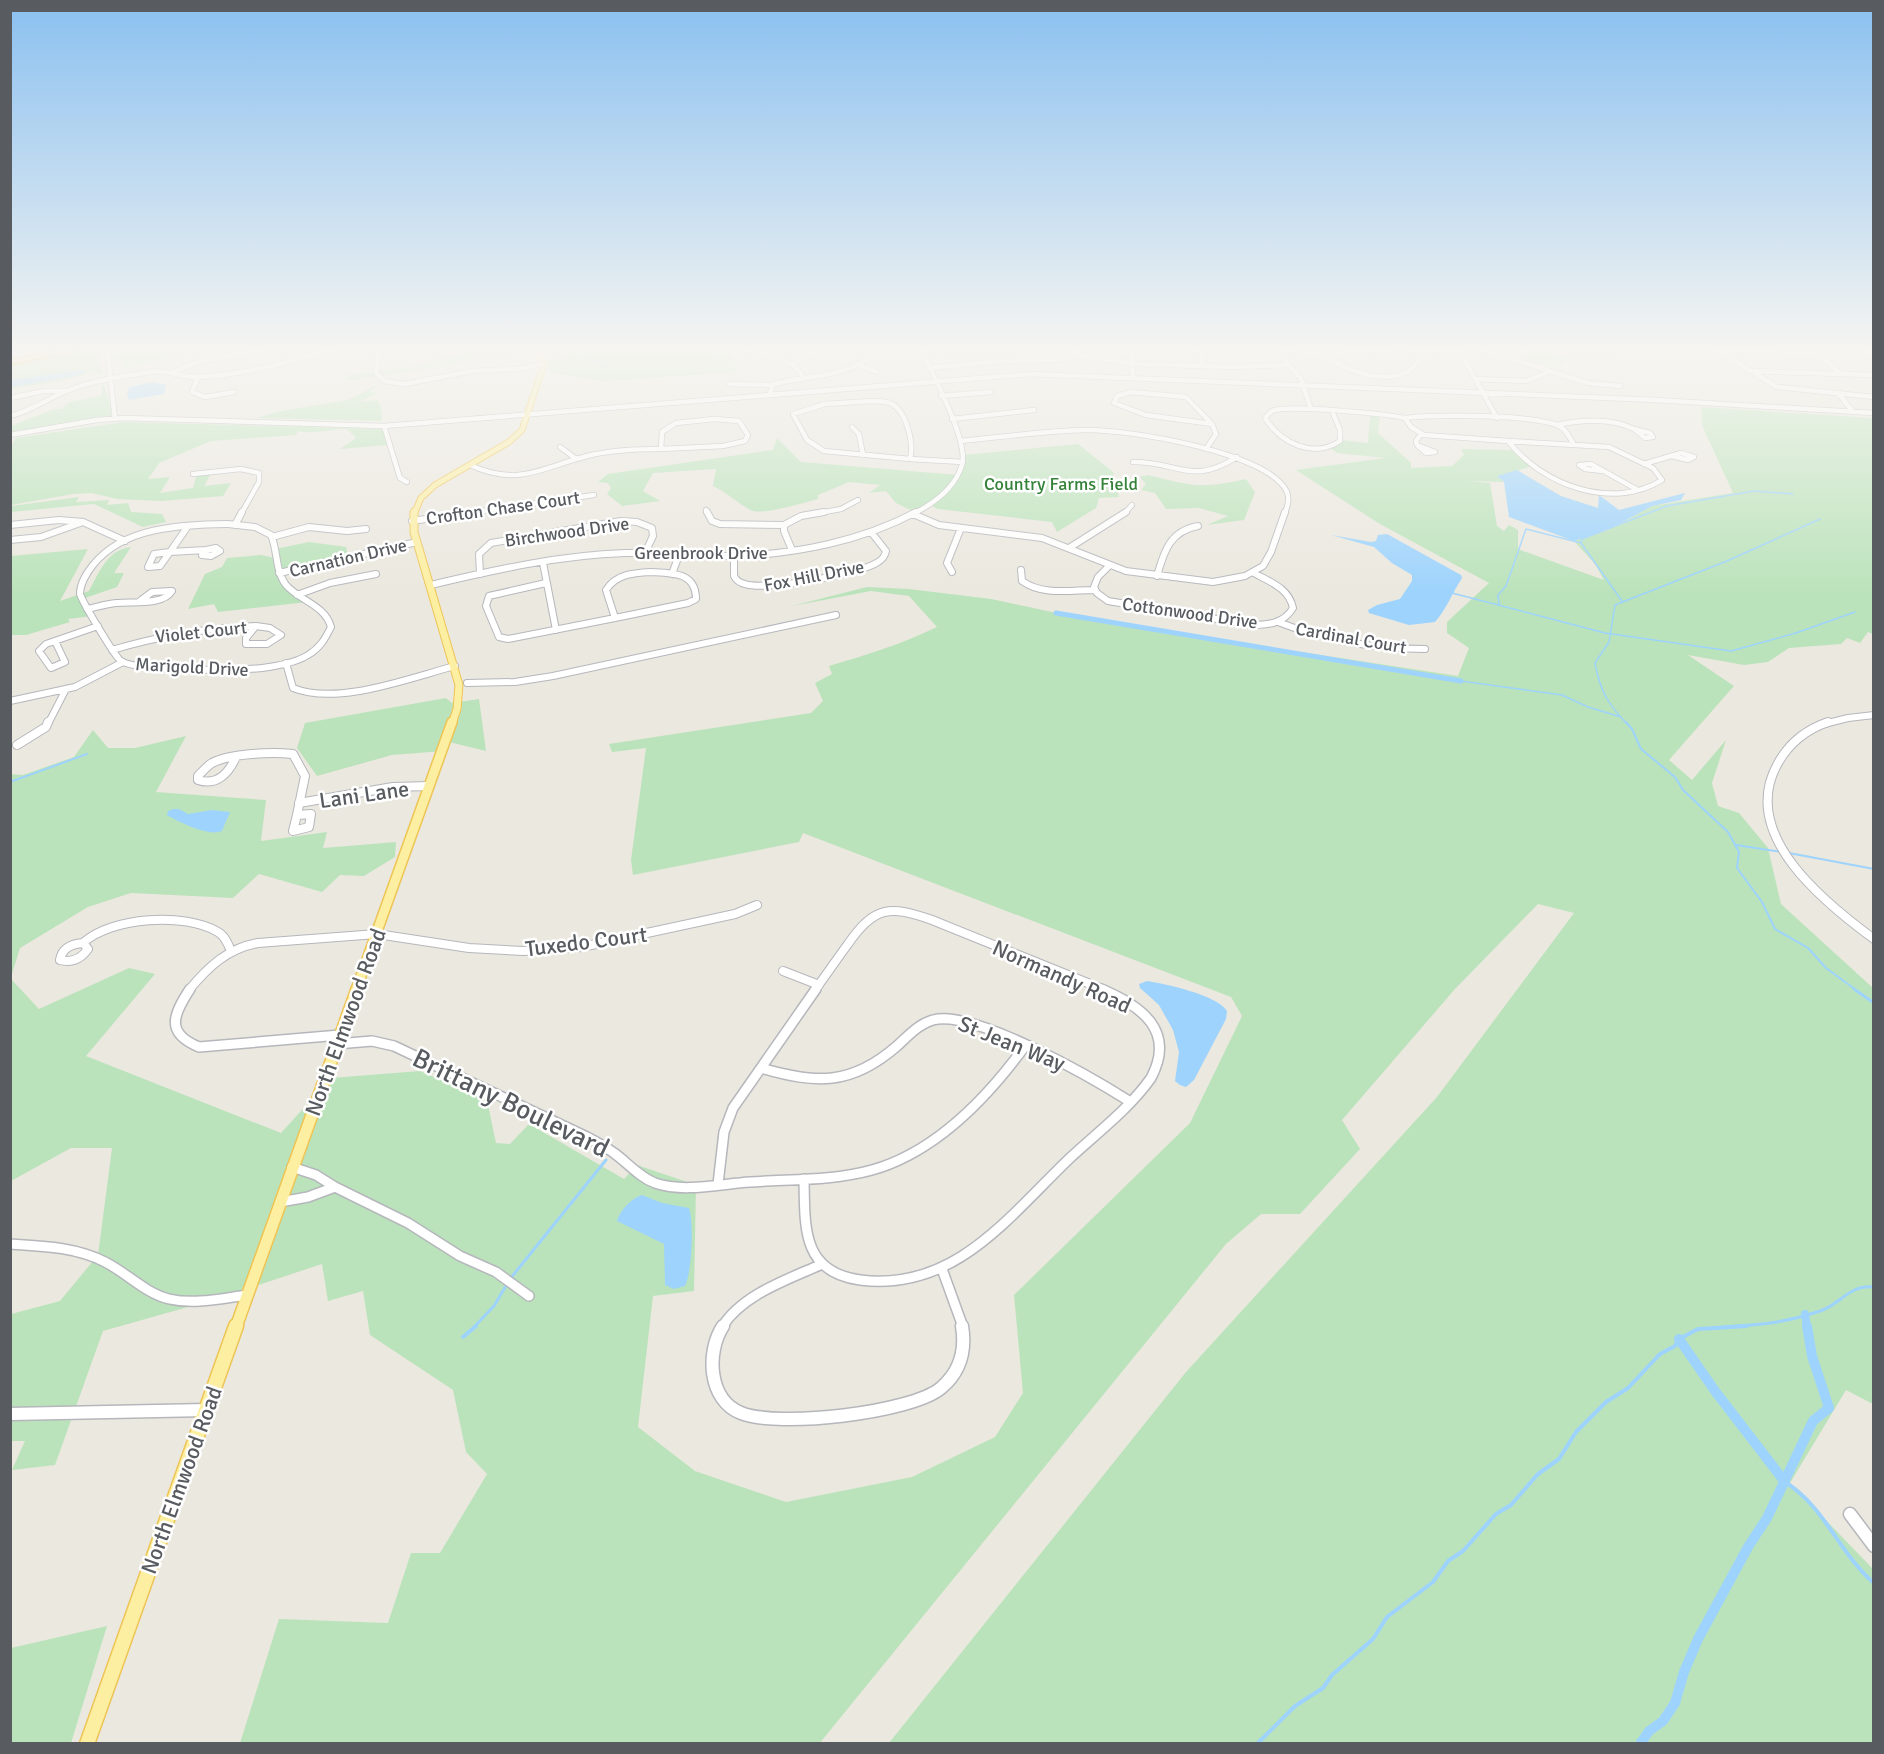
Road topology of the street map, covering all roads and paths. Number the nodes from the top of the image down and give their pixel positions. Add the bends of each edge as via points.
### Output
1 (48, 429) edge
2 (385, 429) edge
3 (522, 429) edge
4 (665, 429) edge
5 (746, 429) edge
6 (802, 429) edge
7 (854, 429) edge
8 (906, 429) edge
9 (956, 429) edge
10 (1214, 429) edge
11 (1272, 429) edge
12 (1340, 429) edge
13 (1412, 429) edge
14 (1563, 429) edge
15 (1421, 434) junction
16 (10, 435) edge
17 (961, 441) junction
18 (1508, 441) junction
19 (1573, 443) junction
20 (1417, 445) dead end
21 (560, 447) dead end
22 (1206, 449) junction
23 (661, 450) junction
24 (863, 455) junction
25 (1672, 456) dead end
26 (1237, 457) junction
27 (575, 458) junction
28 (910, 459) junction
29 (963, 462) junction
30 (1133, 462) dead end
31 (1644, 464) junction
32 (470, 465) junction
33 (1603, 471) dead end
34 (193, 474) dead end
35 (407, 482) dead end
36 (1636, 489) junction
37 (594, 495) dead end
38 (858, 500) dead end
39 (1132, 505) dead end
40 (706, 510) dead end
41 (913, 514) junction
42 (412, 521) junction
43 (83, 522) junction
44 (10, 525) edge
45 (235, 525) junction
46 (784, 525) junction
47 (188, 526) junction
48 (1198, 526) dead end
49 (960, 528) junction
50 (366, 529) dead end
51 (871, 532) junction
52 (272, 537) junction
53 (10, 540) edge
54 (125, 540) junction
55 (417, 541) junction
56 (1069, 548) junction
57 (206, 550) dead end
58 (792, 550) junction
59 (645, 553) junction
60 (680, 555) junction
61 (734, 556) junction
62 (543, 563) junction
63 (1109, 566) junction
64 (1021, 570) dead end
65 (279, 572) junction
66 (952, 572) dead end
67 (672, 573) junction
68 (1254, 573) junction
69 (376, 574) dead end
70 (480, 574) junction
71 (1157, 576) junction
72 (546, 583) junction
73 (430, 585) junction
74 (1095, 590) junction
75 (297, 595) junction
76 (140, 601) dead end
77 (87, 609) junction
78 (836, 615) dead end
79 (615, 618) junction
80 (1278, 622) junction
81 (98, 626) junction
82 (256, 626) junction
83 (556, 630) junction
84 (55, 641) junction
85 (1425, 648) dead end
86 (112, 650) junction
87 (123, 662) junction
88 (286, 663) junction
89 (454, 666) junction
90 (463, 684) junction
91 (66, 689) junction
92 (10, 701) edge
93 (1872, 717) edge
94 (17, 745) dead end
95 (235, 759) junction
96 (429, 786) junction
97 (299, 803) junction
98 (296, 814) dead end
99 (757, 905) dead end
100 (377, 934) junction
101 (1874, 939) edge
102 (83, 943) dead end
103 (231, 951) junction
104 (783, 971) dead end
105 (819, 985) junction
106 (338, 1040) junction
107 (1025, 1046) junction
108 (761, 1068) junction
109 (1129, 1101) junction
110 (292, 1167) junction
111 (804, 1179) junction
112 (718, 1184) junction
113 (335, 1187) junction
114 (280, 1202) junction
115 (10, 1244) edge
116 (820, 1265) junction
117 (942, 1269) junction
118 (248, 1295) junction
119 (529, 1296) dead end
120 (206, 1410) junction
121 (10, 1414) edge
122 (1850, 1514) dead end
123 (1874, 1546) edge
124 (87, 1743) edge

1 - 16 street
2 - 35 street via 400,478
3 - 32 main road via 514,441
4 - 23 street
5 - 23 street via 745,441
6 - 24 street via 813,448
7 - 24 street via 859,434
8 - 28 street via 912,450
9 - 17 street
10 - 22 street via 1216,434
11 - 12 street via 1286,441 1322,448 1340,441
13 - 15 street
14 - 19 street
15 - 18 street
15 - 20 street
17 - 22 street via 1097,430
17 - 29 street
18 - 19 street
18 - 36 street via 1524,458 1580,489 1605,495
19 - 31 street via 1610,447
21 - 27 street
22 - 26 street
23 - 27 street via 605,452
24 - 28 street
25 - 31 street
26 - 30 street via 1215,471 1203,473
26 - 68 street via 1273,476 1288,495 1269,556
27 - 32 street via 514,476 488,473
28 - 29 street
29 - 41 street, Greenbrook Drive via 945,492
31 - 36 street via 1658,471 1662,480
32 - 42 main road via 424,495 412,513
33 - 36 street
34 - 45 street via 241,469 259,473 260,479
37 - 42 street, Crofton Chase Court
38 - 46 street
39 - 56 street
40 - 46 street via 712,521 720,524
41 - 49 street via 928,522
41 - 51 street, Greenbrook Drive
42 - 55 main road, North Elmwood Road
43 - 44 street
43 - 53 street via 41,537
43 - 54 street
45 - 47 street, Marigold Drive
45 - 52 street, Marigold Drive via 258,528
46 - 58 street
47 - 54 street, Marigold Drive
47 - 57 street via 170,552
48 - 71 street via 1179,531 1169,539
49 - 56 street via 1036,536
49 - 66 street via 947,563
50 - 52 street via 309,527
51 - 58 street, Greenbrook Drive
51 - 61 street, Fox Hill Drive via 886,551 879,563 777,586 740,583 733,575
52 - 65 street, Marigold Drive
54 - 77 street, Marigold Drive via 97,559 84,579 80,594
55 - 65 street, Carnation Drive
55 - 73 main road, North Elmwood Road
56 - 63 street
58 - 61 street, Greenbrook Drive
59 - 60 street, Greenbrook Drive
59 - 62 street, Greenbrook Drive via 613,553
59 - 70 street, Birchwood Drive via 653,536 652,528 637,522 615,522 491,543 478,554
60 - 61 street, Greenbrook Drive
60 - 67 street
62 - 70 street, Greenbrook Drive
62 - 72 street
63 - 71 street
63 - 74 street, Cottonwood Drive via 1098,577
64 - 74 street via 1022,581 1040,590
65 - 75 street, Marigold Drive
67 - 79 street via 639,573 615,579 606,590
67 - 79 street via 692,579 698,592 696,599
68 - 71 street via 1213,582
68 - 80 street, Cottonwood Drive via 1279,587 1292,600 1290,615
69 - 75 street
70 - 73 street, Greenbrook Drive
72 - 83 street
72 - 83 street via 497,592 489,596 486,606 499,637 504,639
73 - 89 main road, North Elmwood Road
74 - 80 street, Cottonwood Drive via 1104,599 1120,603 1253,625
75 - 88 street, Marigold Drive via 325,614 331,627 316,649
76 - 77 street
77 - 81 street, Marigold Drive
78 - 90 street via 568,673
79 - 83 street
80 - 85 street, Cardinal Court via 1319,635 1403,649
81 - 84 street
81 - 86 street, Marigold Drive
82 - 82 street, Violet Court via 246,644 267,644 281,635
82 - 86 street, Violet Court via 156,637
84 - 84 street via 39,650 51,668 65,662
86 - 87 street, Marigold Drive
87 - 88 street, Marigold Drive via 249,670
87 - 91 street
88 - 89 street via 293,688 316,696
89 - 90 main road, North Elmwood Road
90 - 96 main road, North Elmwood Road
91 - 92 street
91 - 94 street via 46,727
93 - 101 street via 1822,724 1794,741 1774,768 1766,802 1772,830 1796,870 1830,905
95 - 95 street via 213,762 198,780 205,783 221,778
95 - 97 street via 293,754 304,776
96 - 97 street, Lani Lane
96 - 100 main road, North Elmwood Road
97 - 98 street
99 - 100 street, Tuxedo Court via 735,915 632,938 523,951 469,948
100 - 103 street, Tuxedo Court via 249,944
100 - 106 main road, North Elmwood Road
102 - 103 street via 87,937 122,923 157,920 209,928 225,939
103 - 106 street, Brittany Boulevard via 213,965 180,1004 174,1026 178,1038 208,1048
104 - 105 street
105 - 108 street, Normandy Road
105 - 109 street, Normandy Road via 871,917 891,910 923,916 1095,987 1146,1016 1159,1038 1159,1062 1152,1077
106 - 110 main road, North Elmwood Road
106 - 112 street, Brittany Boulevard via 379,1041 415,1055 587,1137 657,1184
107 - 108 street, St Jean Way via 976,1025 945,1018 929,1022 882,1058 852,1075 800,1080
107 - 109 street, St Jean Way via 1090,1076
107 - 111 street, Brittany Boulevard via 982,1098 906,1157 862,1172
108 - 112 street, Normandy Road via 733,1108 725,1127
109 - 117 street, Normandy Road via 989,1235
110 - 113 street
110 - 114 main road, North Elmwood Road
111 - 112 street, Brittany Boulevard
111 - 116 street via 807,1238
113 - 114 street
113 - 119 street via 496,1272
114 - 118 main road, North Elmwood Road
115 - 118 street via 94,1258 121,1270 152,1292 171,1298
116 - 117 street, Normandy Road via 835,1275 868,1281
116 - 117 street via 744,1302 720,1329 712,1353 713,1377 723,1399 741,1414 778,1418 862,1412 912,1403 943,1387 957,1369 964,1344 961,1321
118 - 120 main road, North Elmwood Road
120 - 121 street
120 - 124 main road, North Elmwood Road
122 - 123 street

